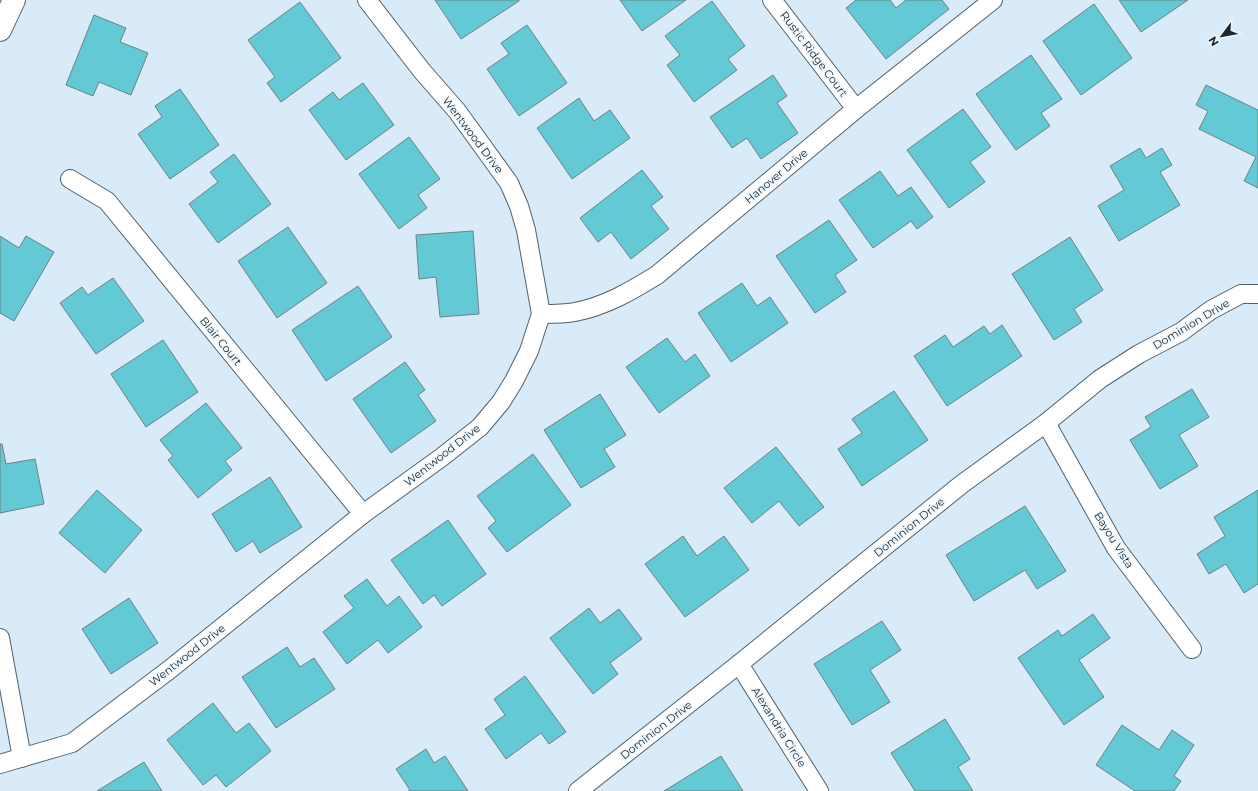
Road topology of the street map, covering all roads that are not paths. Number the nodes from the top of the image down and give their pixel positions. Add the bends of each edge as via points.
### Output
1 (14, 0) edge
2 (367, 0) edge
3 (772, 0) edge
4 (993, 0) edge
5 (0, 30) edge
6 (856, 109) junction
7 (70, 179) dead end
8 (1258, 294) edge
9 (541, 314) junction
10 (1046, 423) junction
11 (363, 514) junction
12 (0, 638) edge
13 (1192, 650) dead end
14 (739, 664) junction
15 (22, 758) junction
16 (0, 764) edge
17 (578, 791) edge
18 (819, 791) edge

1 - 5 street
2 - 9 street, Wentwood Drive via 457,111 509,183 526,230
3 - 6 street, Rustic Ridge Court
4 - 6 street, Hanover Drive
6 - 9 street, Hanover Drive via 657,275 624,296 599,305 575,312
7 - 11 street, Blair Court via 107,201
8 - 10 street, Dominion Drive via 1241,294 1211,310 1181,332 1139,354 1100,379
9 - 11 street, Wentwood Drive via 529,351 514,381 501,402 480,427
10 - 13 street, Bayou Vista via 1116,548
10 - 14 street, Dominion Drive via 962,484
11 - 15 street, Wentwood Drive via 169,670 72,743
12 - 15 street
14 - 17 street, Dominion Drive
14 - 18 street, Alexandria Circle
15 - 16 street, Wentwood Drive

